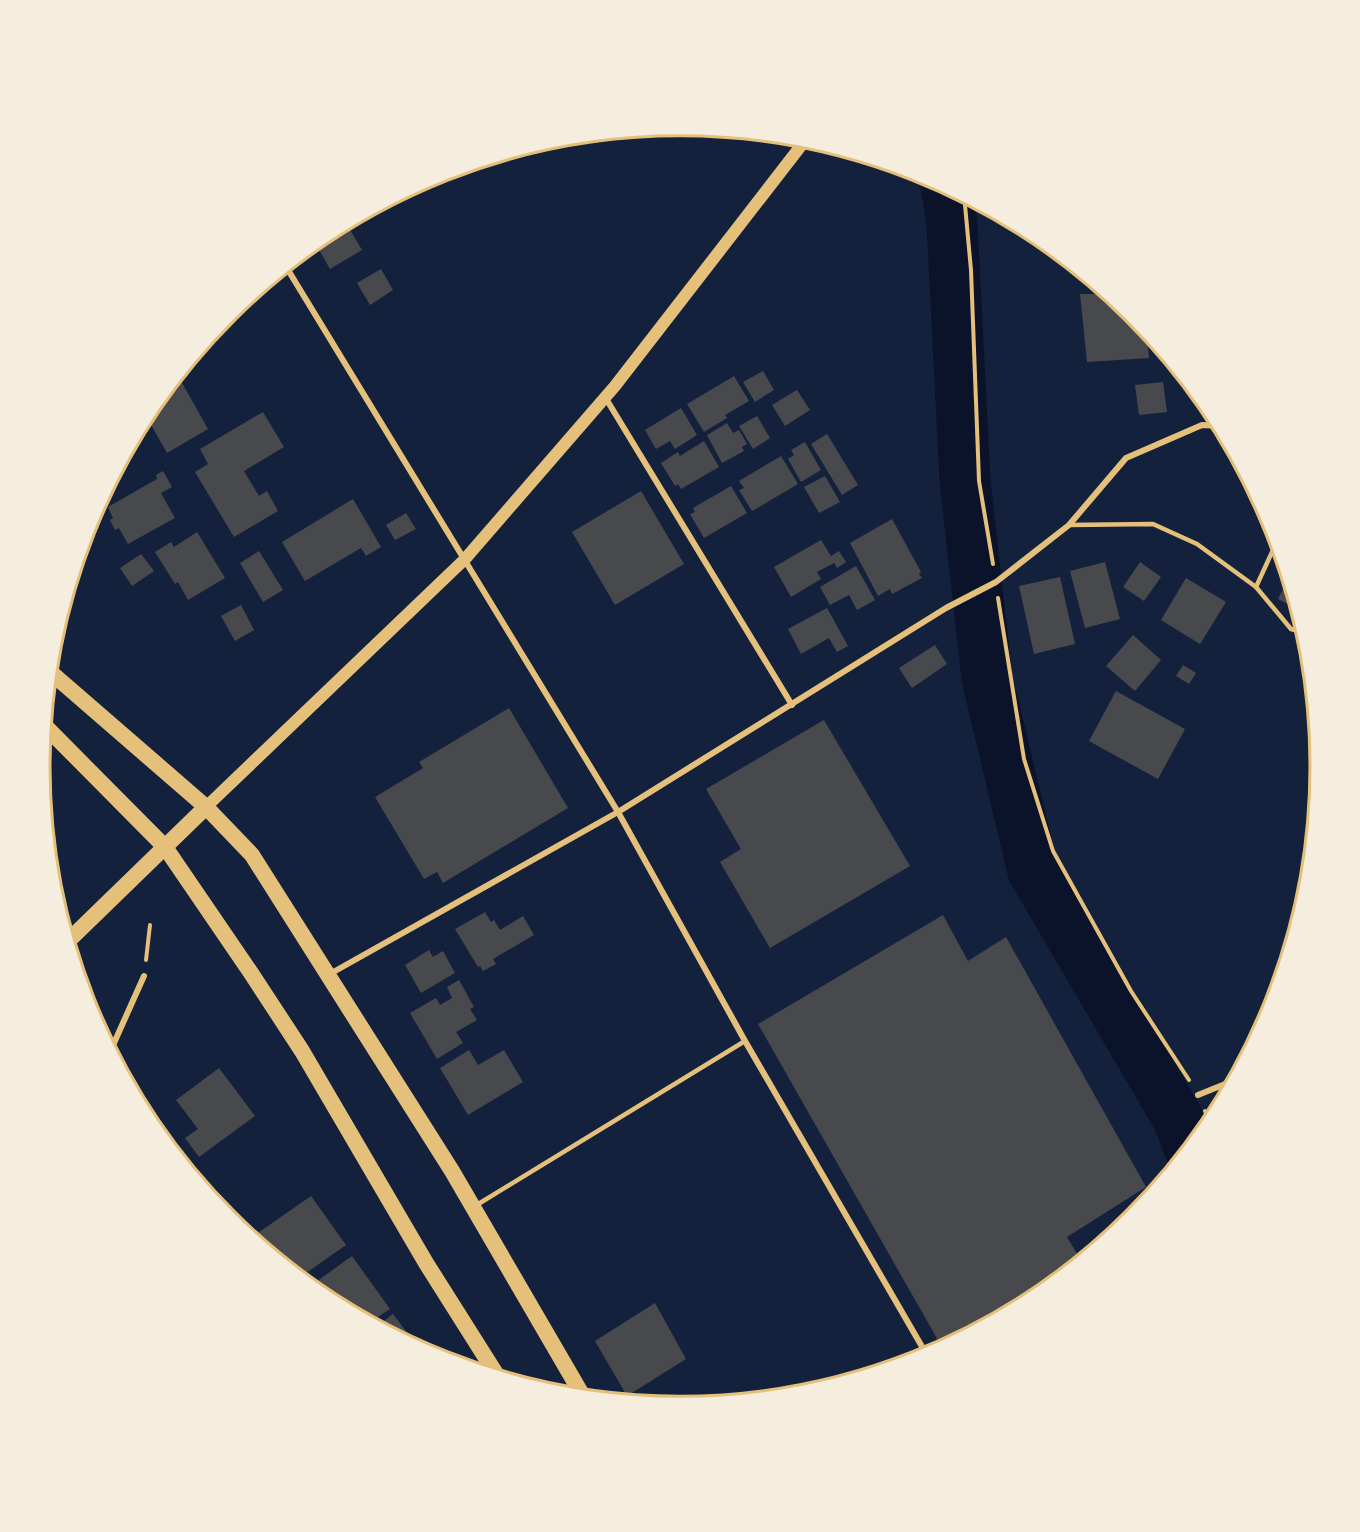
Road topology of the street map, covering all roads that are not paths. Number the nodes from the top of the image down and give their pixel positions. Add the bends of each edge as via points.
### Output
1 (800, 147) edge
2 (289, 272) edge
3 (605, 397) junction
4 (1210, 425) edge
5 (1069, 525) junction
6 (1273, 551) edge
7 (465, 559) junction
8 (1256, 587) junction
9 (1295, 630) edge
10 (56, 677) edge
11 (792, 705) junction
12 (51, 732) edge
13 (206, 807) junction
14 (618, 812) junction
15 (165, 847) junction
16 (73, 936) edge
17 (328, 975) junction
18 (144, 976) road end
19 (745, 1041) junction
20 (114, 1043) edge
21 (1224, 1085) edge
22 (1198, 1095) road end
23 (473, 1207) junction
24 (923, 1348) edge
25 (492, 1368) edge
26 (578, 1388) edge

1 - 3 main road
2 - 7 street
3 - 7 main road
3 - 11 street
4 - 5 street via 1202,425 1126,458
5 - 8 lane via 1153,524 1197,544
5 - 11 street via 996,582 946,608
6 - 8 lane
7 - 13 main road
7 - 14 street
8 - 9 lane
10 - 13 highway
11 - 14 street
12 - 15 highway
13 - 15 highway
13 - 17 highway via 252,855
14 - 17 street
14 - 19 street
15 - 16 highway
15 - 25 highway via 302,1051
17 - 23 highway
18 - 20 street
19 - 23 lane
19 - 24 street
21 - 22 street
23 - 26 highway

